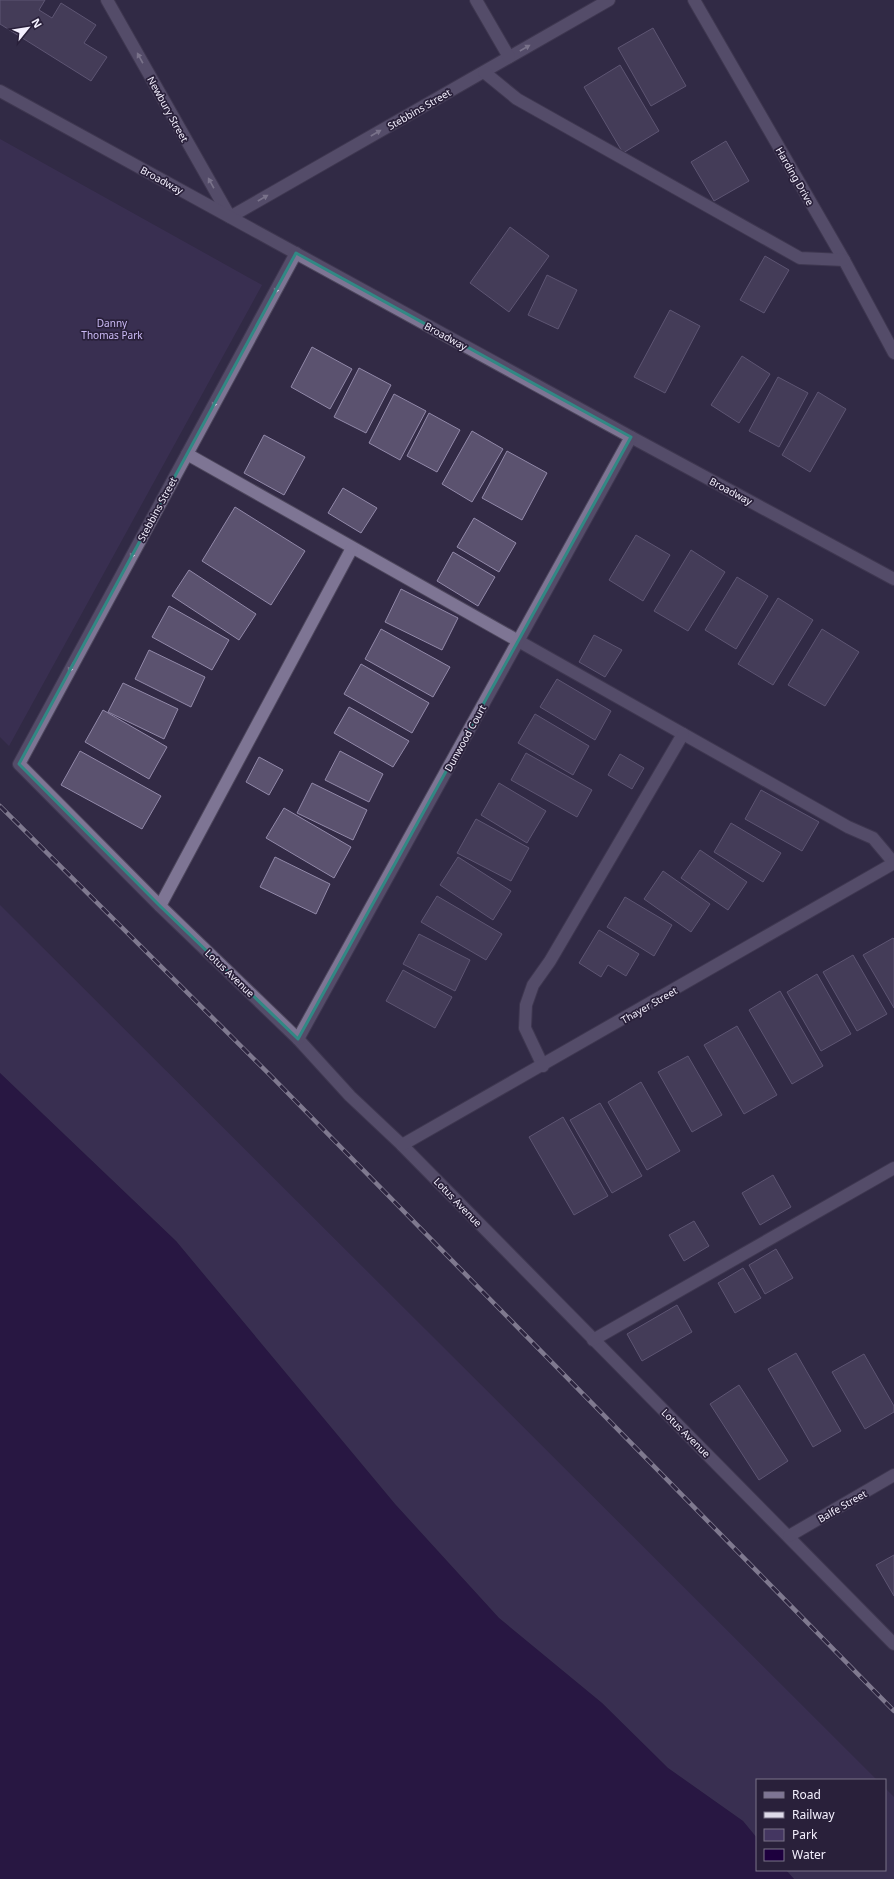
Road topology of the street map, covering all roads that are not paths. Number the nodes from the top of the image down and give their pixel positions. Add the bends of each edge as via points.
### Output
1 (107, 0) edge
2 (476, 0) edge
3 (608, 0) edge
4 (694, 0) edge
5 (509, 57) junction
6 (484, 72) junction
7 (0, 90) edge
8 (230, 217) junction
9 (296, 253) junction
10 (844, 260) junction
11 (894, 353) edge
12 (631, 437) junction
13 (187, 454) junction
14 (352, 548) junction
15 (894, 579) edge
16 (518, 642) junction
17 (683, 734) junction
18 (19, 764) joint
19 (894, 863) edge
20 (160, 906) junction
21 (298, 1039) junction
22 (543, 1066) junction
23 (402, 1145) junction
24 (894, 1168) edge
25 (593, 1340) junction
26 (894, 1475) edge
27 (789, 1536) junction
28 (894, 1644) edge

8 -> 1 street, Newbury Street
2 - 5 street
5 -> 3 street, Stebbins Street
4 - 10 street, Harding Drive
5 - 6 street, Stebbins Street
8 -> 6 street, Stebbins Street
6 - 10 street via 517,99 800,258
7 - 8 street, Broadway
8 - 9 street, Broadway
9 - 12 street, Broadway
9 -> 13 street, Stebbins Street
10 - 11 street, Harding Drive
12 - 15 street, Broadway
12 - 16 street, Dunwood Court
13 - 14 street
13 -> 18 street, Stebbins Street
14 - 16 street
14 - 20 street
16 - 17 street
16 - 21 street, Dunwood Court
17 - 19 street via 848,827 873,838
17 - 22 street via 550,961 533,985 526,1005 525,1028
18 - 20 street, Lotus Avenue
19 - 22 street, Thayer Street
20 - 21 street, Lotus Avenue
21 - 23 street, Lotus Avenue via 350,1096
22 - 23 street, Thayer Street
23 - 25 street, Lotus Avenue
24 - 25 street
25 - 27 street, Lotus Avenue
26 - 27 street, Balfe Street
27 - 28 street, Lotus Avenue

